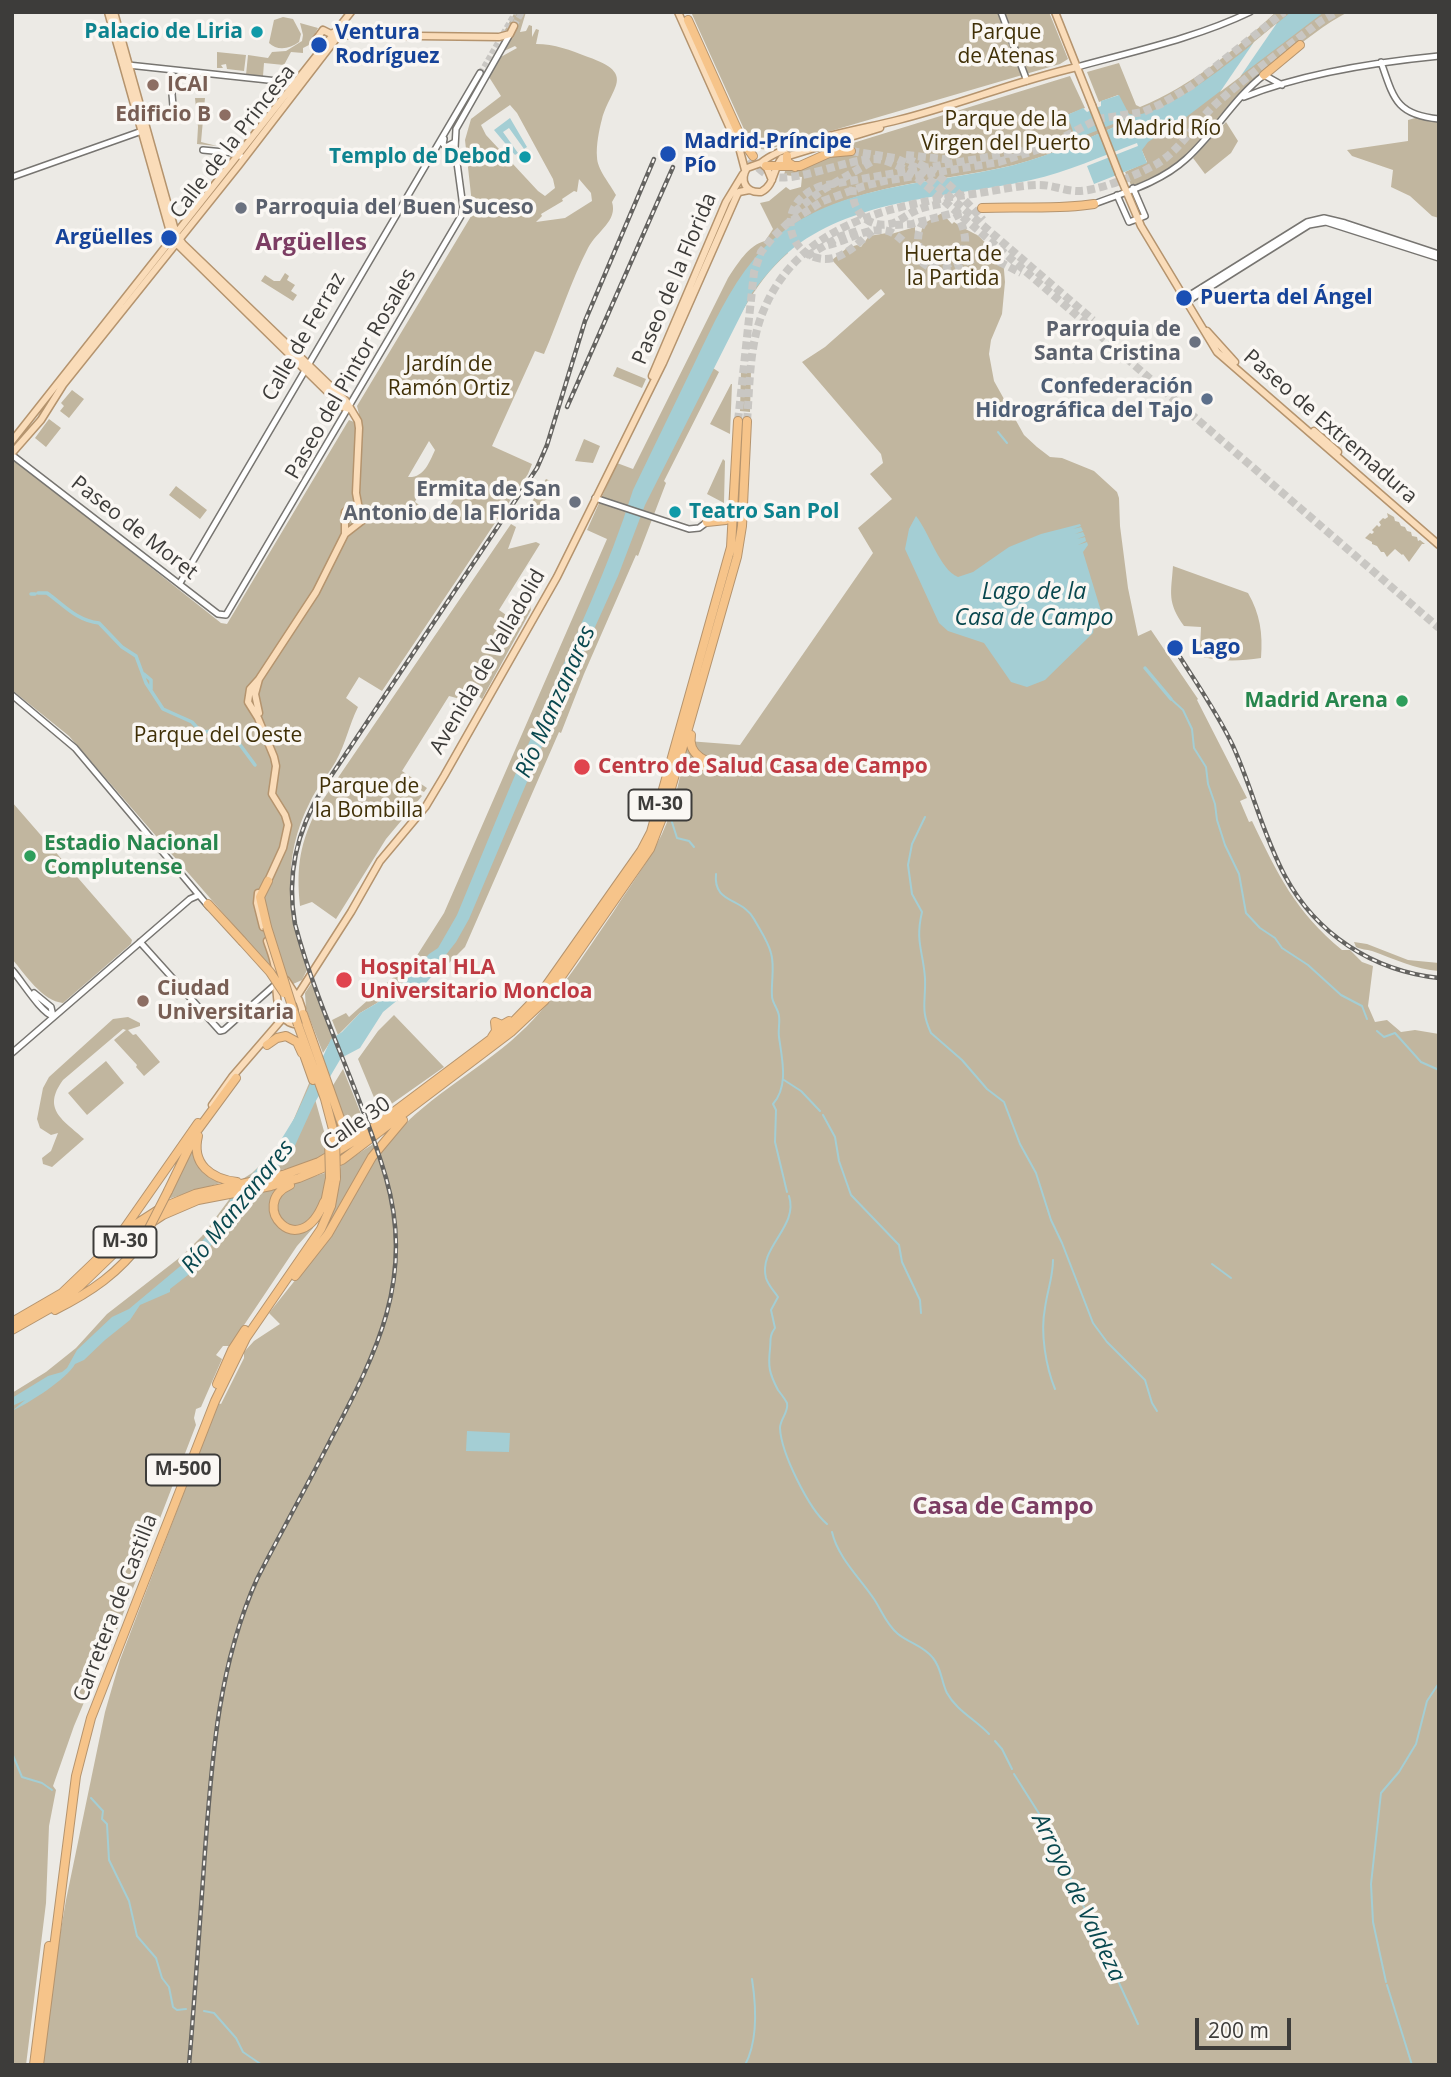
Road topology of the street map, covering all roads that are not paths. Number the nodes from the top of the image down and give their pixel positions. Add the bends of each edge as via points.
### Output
1 (108, 12) edge
2 (114, 12) edge
3 (351, 12) edge
4 (678, 12) edge
5 (1001, 12) edge
6 (1055, 12) edge
7 (1250, 12) edge
8 (686, 16) edge
9 (514, 26) tunnel mouth
10 (338, 33) junction
11 (510, 34) junction
12 (689, 35) junction
13 (1300, 45) dead end
14 (324, 50) junction
15 (1439, 56) edge
16 (1381, 62) junction
17 (128, 65) junction
18 (1077, 67) junction
19 (170, 70) junction
20 (481, 72) tunnel mouth
21 (1264, 75) junction
22 (1027, 81) junction
23 (296, 83) junction
24 (1282, 85) junction
25 (1240, 99) junction
26 (173, 106) dead end
27 (898, 120) junction
28 (1439, 120) edge
29 (142, 131) junction
30 (447, 131) junction
31 (455, 142) junction
32 (203, 150) dead end
33 (851, 151) tunnel mouth
34 (241, 156) junction
35 (753, 156) junction
36 (787, 156) junction
37 (768, 163) junction
38 (795, 167) junction
39 (744, 172) junction
40 (12, 177) edge
41 (1143, 184) junction
42 (749, 190) junction
43 (1129, 190) junction
44 (1117, 195) junction
45 (1138, 198) junction
46 (1094, 204) joint
47 (982, 208) dead end
48 (1141, 217) junction
49 (175, 239) junction
50 (1439, 256) edge
51 (1186, 300) junction
52 (307, 367) junction
53 (643, 400) junction
54 (349, 409) junction
55 (12, 441) edge
56 (12, 454) edge
57 (12, 460) edge
58 (21, 460) junction
59 (736, 475) junction
60 (356, 493) junction
61 (596, 498) junction
62 (348, 509) junction
63 (359, 509) junction
64 (345, 521) junction
65 (707, 522) junction
66 (354, 526) junction
67 (345, 534) junction
68 (1439, 543) edge
69 (726, 570) junction
70 (180, 583) junction
71 (228, 612) joint
72 (259, 678) junction
73 (701, 686) junction
74 (12, 695) edge
75 (263, 729) junction
76 (684, 763) dead end
77 (662, 783) dead end
78 (647, 840) junction
79 (270, 878) junction
80 (190, 885) junction
81 (197, 894) junction
82 (208, 904) junction
83 (140, 942) junction
84 (12, 970) edge
85 (276, 973) junction
86 (275, 984) junction
87 (27, 986) junction
88 (293, 992) junction
89 (35, 993) junction
90 (279, 1000) junction
91 (37, 1003) junction
92 (69, 1003) junction
93 (53, 1016) junction
94 (294, 1020) junction
95 (42, 1027) junction
96 (267, 1045) junction
97 (12, 1053) edge
98 (308, 1059) junction
99 (462, 1069) junction
100 (236, 1078) joint
101 (317, 1083) junction
102 (211, 1112) junction
103 (198, 1123) joint
104 (368, 1131) junction
105 (342, 1160) junction
106 (332, 1179) junction
107 (244, 1183) junction
108 (90, 1268) junction
109 (39, 1315) junction
110 (257, 1321) junction
111 (12, 1322) edge
112 (12, 1330) edge
113 (74, 1776) junction
114 (69, 1807) junction
115 (34, 2065) edge
116 (39, 2065) edge

1 - 29 main road
2 - 17 main road
3 - 10 main road, Calle de la Princesa
4 - 12 main road
5 - 22 main road
6 - 18 main road, Paseo de Extremadura
7 - 18 main road via 1178,39
8 - 35 highway
9 - 11 main road
10 - 11 main road
10 - 14 main road, Calle de la Princesa
10 - 14 main road via 319,32 315,41
11 - 31 main road via 468,104
12 - 35 highway via 738,139
12 - 39 main road via 740,151
13 - 21 highway
14 - 23 main road, Calle de la Princesa
14 - 34 main road, Calle de la Princesa
15 - 16 main road
16 - 24 main road
16 - 28 main road via 1401,106 1412,115
17 - 19 main road
17 - 49 main road
18 - 22 main road
18 - 43 main road, Paseo de Extremadura, bridge
19 - 23 main road
19 - 26 main road
20 - 30 main road, Calle de Ferraz
21 - 24 main road
21 - 25 main road
22 - 27 main road
23 - 34 main road, Calle de la Princesa
24 - 25 main road
25 - 41 main road via 1186,159
27 - 36 main road
27 - 37 main road via 856,129
29 - 40 main road
29 - 49 main road
30 - 31 main road via 444,147
30 - 52 main road, Calle de Ferraz
31 - 54 main road, Paseo del Pintor Rosales via 462,213
32 - 34 main road
33 - 38 highway via 829,153
34 - 49 main road, Calle de la Princesa
35 - 37 main road
36 - 37 main road
36 - 38 highway via 787,162
37 - 38 highway
37 - 39 main road via 751,165
37 - 42 main road via 770,186 761,192
39 - 42 main road
39 - 53 main road, Paseo de la Florida via 726,202
41 - 43 main road
41 - 45 main road
42 - 53 main road, Paseo de la Florida via 737,195
43 - 44 main road
43 - 45 main road
43 - 48 main road, Paseo de Extremadura
44 - 46 main road
44 - 48 main road via 1129,222
45 - 48 main road
46 - 47 highway
48 - 51 main road, Paseo de Extremadura
49 - 52 main road
49 - 55 main road, Calle de la Princesa
49 - 56 main road, Calle de la Princesa
50 - 51 main road via 1320,222
51 - 68 main road, Paseo de Extremadura via 1217,352
52 - 54 main road
52 - 70 main road, Calle de Ferraz
53 - 61 main road, Paseo de la Florida
54 - 60 main road via 358,421 360,438
54 - 71 main road, Paseo del Pintor Rosales
56 - 58 main road, Paseo de Moret
57 - 58 main road
58 - 70 main road, Paseo de Moret
59 - 65 highway via 729,518
59 - 69 highway, M-30
59 - 73 highway, M-30 via 742,421 742,526
60 - 62 main road
60 - 63 main road
61 - 65 main road via 689,529
61 - 88 main road, Avenida de Valladolid via 547,596 426,806 380,861 351,912
62 - 63 main road
62 - 64 main road
63 - 66 main road via 363,520
64 - 66 main road
64 - 67 main road
65 - 69 highway via 727,533
66 - 67 main road
67 - 72 main road via 316,592
69 - 78 highway, M-30
70 - 71 main road, Paseo de Moret via 221,617
72 - 75 main road via 254,700
72 - 75 main road via 248,698
73 - 76 highway via 691,748 723,768
73 - 99 highway, M-30 via 650,849 545,1000
74 - 80 main road via 75,748
75 - 79 main road via 275,762 272,794 288,825
77 - 78 highway
78 - 104 highway, M-30 via 529,1008 504,1025 495,1022 492,1037
79 - 85 main road via 260,888 257,903
79 - 88 main road via 263,905 283,974
79 - 94 highway, M-500, bridge via 260,905
80 - 81 main road
80 - 85 main road
81 - 82 main road
81 - 83 main road
82 - 86 main road
82 - 94 highway, M-500, bridge via 279,984
83 - 86 main road via 220,1031
83 - 92 main road
84 - 87 main road
85 - 86 main road
85 - 88 main road
86 - 88 main road via 281,981
86 - 90 main road
87 - 89 main road
87 - 91 main road
88 - 90 main road
88 - 94 main road
88 - 94 main road, Avenida de Valladolid
89 - 92 main road via 56,1006
89 - 93 main road via 51,1007
90 - 94 main road
91 - 93 main road
91 - 95 main road
92 - 93 main road
93 - 95 main road
94 - 96 main road
94 - 98 highway, M-500
94 - 101 highway, Carretera de Castilla / M-500
94 - 103 main road via 232,1077
94 - 104 highway via 316,1046 343,1127 351,1133
95 - 97 main road
96 - 98 highway via 282,1036 291,1038
96 - 100 main road
98 - 101 highway, M-500
99 - 105 highway, Calle 30 / M-30
99 - 110 highway via 389,1135 355,1183 328,1234
100 - 102 highway
101 - 106 highway, Carretera de Castilla / M-500, bridge via 332,1138
102 - 107 highway via 197,1138 201,1165 218,1179
102 - 109 highway, bridge via 186,1150 143,1240 125,1264 98,1287
103 - 108 highway via 127,1225
104 - 107 highway, Calle 30 / M-30 via 320,1162
105 - 106 highway via 282,1188 273,1205 276,1219 293,1230 308,1227 318,1216
105 - 109 highway, Calle 30 / M-30 via 271,1186 198,1200 154,1220 80,1286
106 - 110 highway, Carretera de Castilla / M-500 via 331,1206 321,1229
106 - 113 highway, Carretera de Castilla / M-500 via 314,1230 226,1362 87,1715
107 - 108 highway, Calle 30 / M-30 via 195,1194 161,1208 130,1228
108 - 111 highway, Calle 30 / M-30 via 56,1297
109 - 112 highway, Calle 30 / M-30
110 - 113 highway, Carretera de Castilla / M-500 via 215,1401 91,1718
113 - 114 highway, Carretera de Castilla / M-500
114 - 115 highway, Carretera de Castilla / M-500
114 - 116 highway, Carretera de Castilla / M-500

